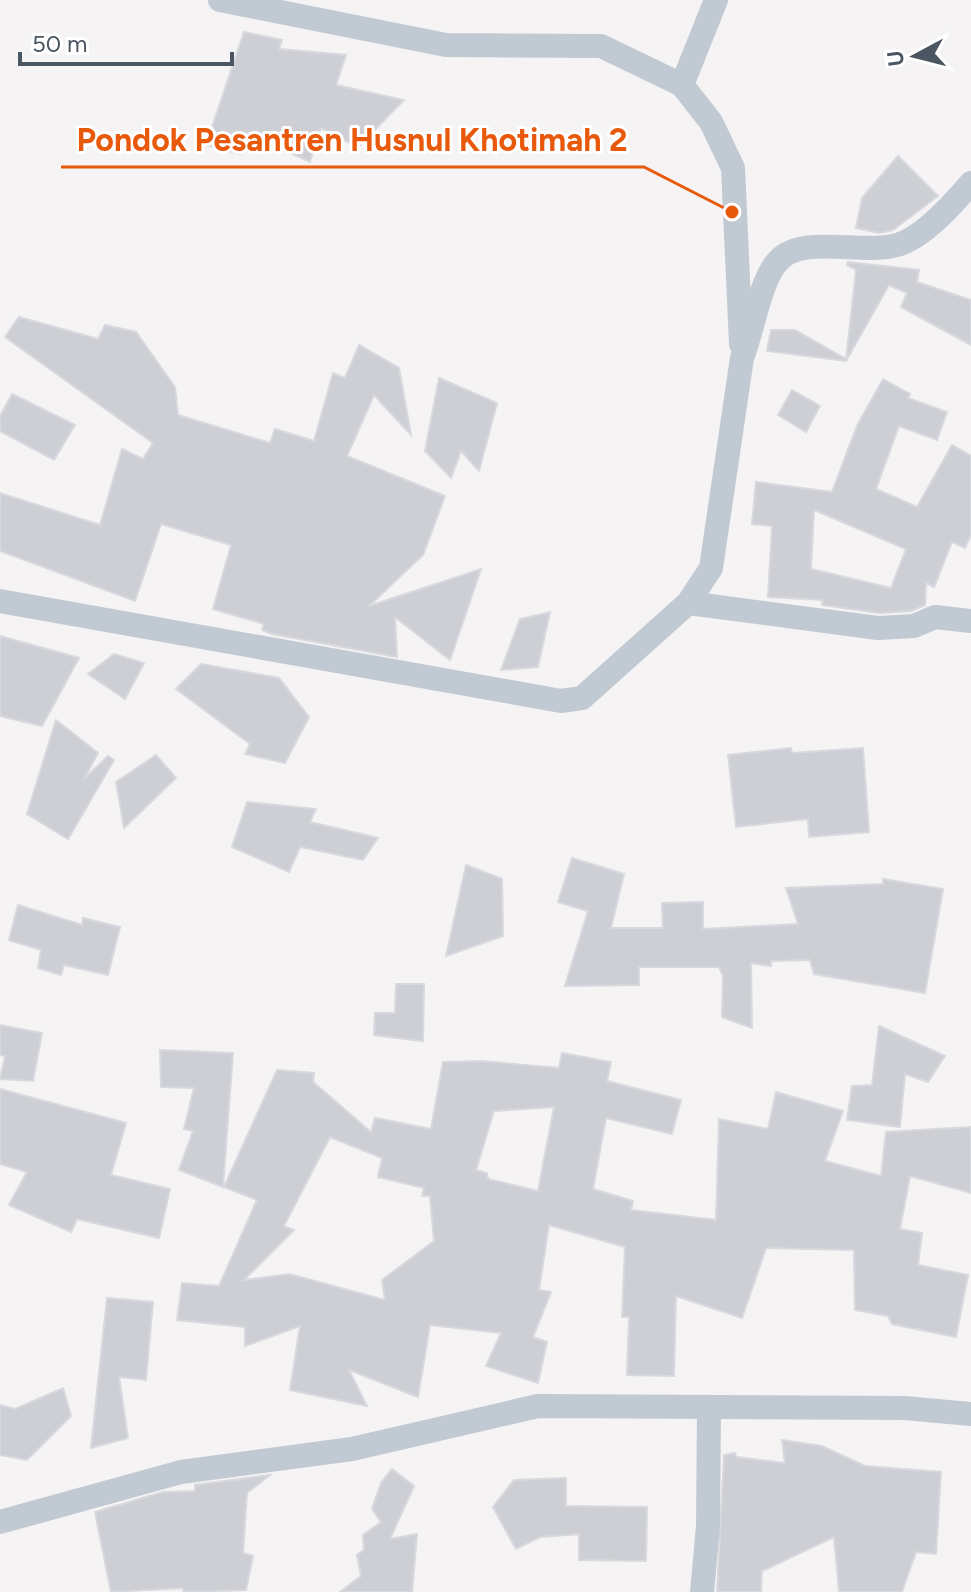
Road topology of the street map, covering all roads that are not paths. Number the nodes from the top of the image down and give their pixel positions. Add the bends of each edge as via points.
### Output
1 (220, 0) edge
2 (716, 0) edge
3 (331, 12) edge
4 (682, 85) junction
5 (971, 183) edge
6 (950, 202) junction
7 (971, 217) edge
8 (742, 358) junction
9 (0, 601) edge
10 (688, 603) junction
11 (971, 621) edge
12 (709, 1407) junction
13 (971, 1414) edge
14 (0, 1522) edge
15 (702, 1592) edge

1 - 3 street
2 - 4 street
3 - 4 street via 446,45 601,46
4 - 8 street via 711,122 733,168
5 - 6 street
6 - 7 street
6 - 8 street via 927,231 898,245 799,247 778,260 762,290 755,328
8 - 10 street via 711,568
9 - 10 street via 561,701 582,698
10 - 11 street via 878,628 914,626 935,617
12 - 13 street via 904,1408
12 - 14 street via 538,1406 352,1449 181,1472
12 - 15 street

